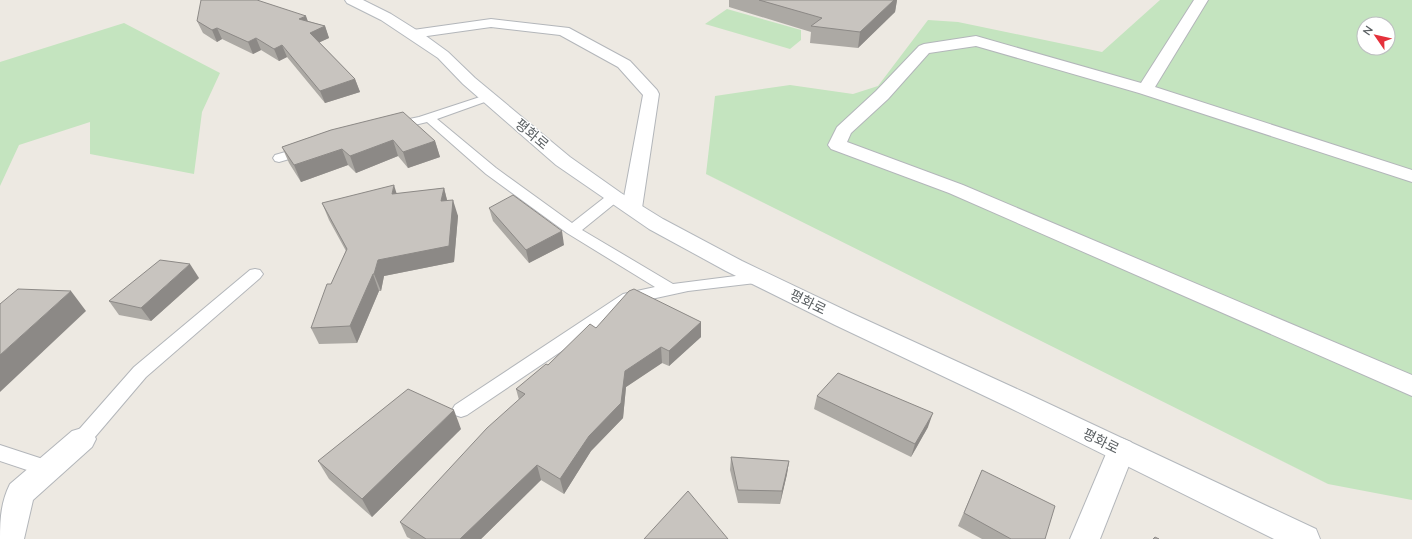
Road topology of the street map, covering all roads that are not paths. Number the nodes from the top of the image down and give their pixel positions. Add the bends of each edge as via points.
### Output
1 (352, 0) edge
2 (1201, 0) edge
3 (413, 34) junction
4 (1145, 90) junction
5 (489, 97) junction
6 (429, 118) junction
7 (386, 128) edge
8 (314, 147) edge
9 (279, 158) dead end
10 (1412, 176) edge
11 (623, 203) junction
12 (572, 230) junction
13 (256, 274) dead end
14 (758, 278) junction
15 (670, 290) junction
16 (1412, 386) edge
17 (461, 410) dead end
18 (82, 439) joint
19 (1121, 450) junction
20 (0, 453) edge
21 (48, 469) junction
22 (9, 539) edge
23 (1085, 539) edge
24 (1305, 539) edge

1 - 3 street, 평화로
2 - 4 street
3 - 5 street, 평화로 via 442,55
3 - 11 street via 491,23 564,31 624,64 651,94
4 - 10 street
4 - 16 street via 976,41 924,48 882,95 843,131 837,146 956,189
5 - 6 lane
5 - 11 street, 평화로 via 563,161
6 - 7 lane
6 - 12 lane via 491,170
8 - 9 lane
11 - 12 lane
11 - 14 street, 평화로 via 663,228
12 - 15 lane
13 - 18 lane via 140,372
14 - 15 lane
14 - 19 street, 평화로
15 - 17 lane via 629,298
18 - 21 street
19 - 23 street
19 - 24 street, 평화로
20 - 21 lane
21 - 22 street via 20,493

